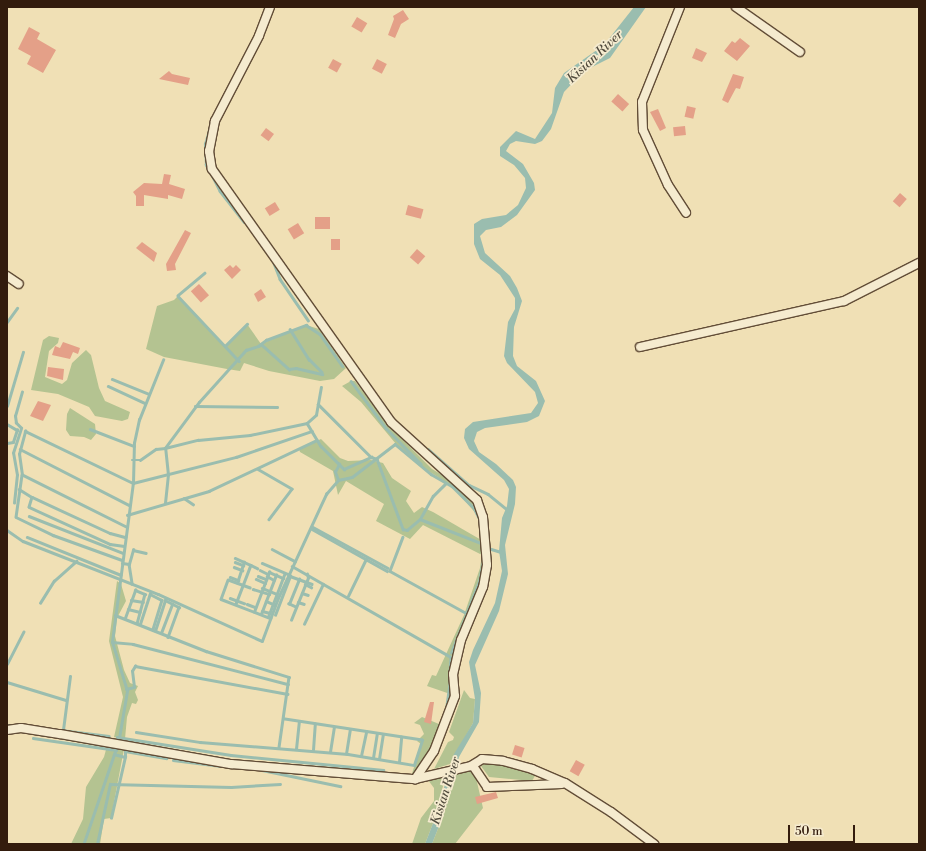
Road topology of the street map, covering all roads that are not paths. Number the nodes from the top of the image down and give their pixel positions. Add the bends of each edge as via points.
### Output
1 (270, 7) edge
2 (680, 7) edge
3 (736, 7) edge
4 (800, 52) dead end
5 (686, 213) dead end
6 (919, 263) edge
7 (7, 276) edge
8 (19, 284) dead end
9 (640, 347) dead end
10 (7, 730) edge
11 (472, 766) junction
12 (415, 778) junction
13 (565, 783) junction
14 (654, 844) edge

1 - 12 street via 259,36 215,121 209,151 212,169 391,422 477,500 483,517 487,565 483,587 461,640 453,674 455,696 434,751
2 - 5 street via 642,102 643,130 668,185
3 - 4 street
6 - 9 street via 844,301
7 - 8 street
10 - 12 street via 21,728 76,736 231,764
11 - 12 street
11 - 13 street via 482,759 504,761
11 - 13 street via 487,787
13 - 14 street via 611,812

